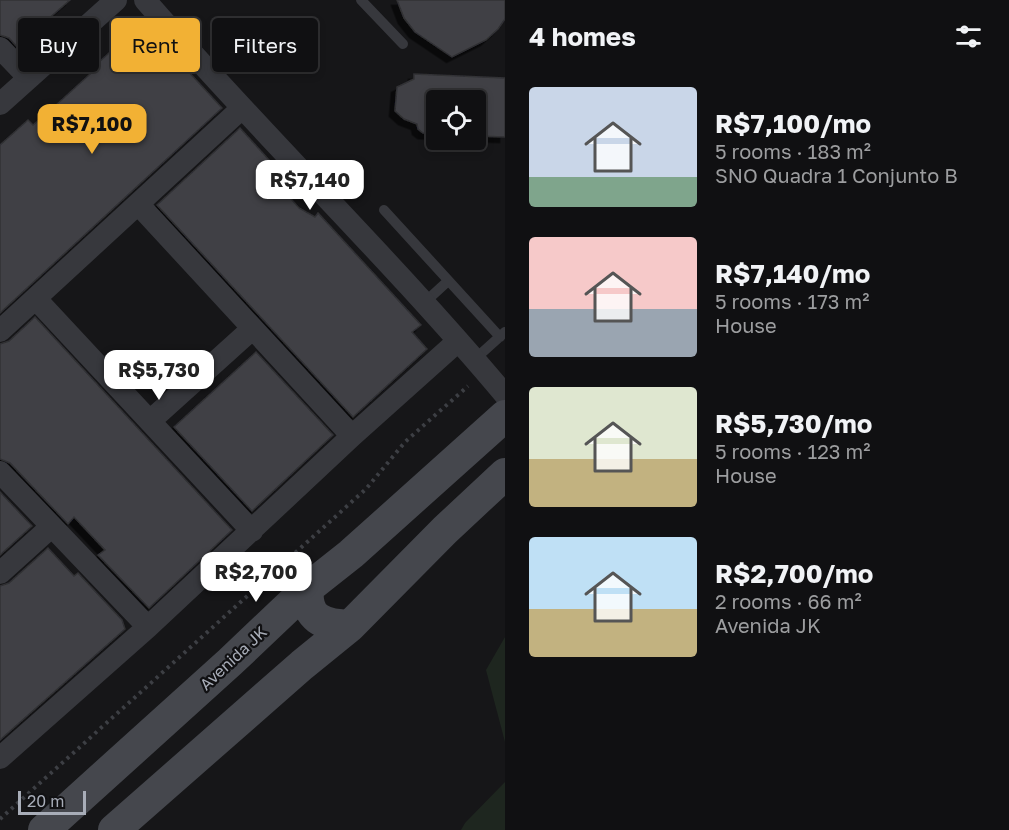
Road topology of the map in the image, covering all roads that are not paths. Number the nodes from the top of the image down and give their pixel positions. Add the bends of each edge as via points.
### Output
1 (116, 0) edge
2 (145, 0) edge
3 (361, 0) edge
4 (403, 44) dead end
5 (0, 48) edge
6 (29, 78) junction
7 (0, 104) edge
8 (242, 108) junction
9 (139, 205) junction
10 (384, 210) dead end
11 (448, 281) junction
12 (36, 299) junction
13 (423, 303) junction
14 (252, 329) junction
15 (0, 331) edge
16 (502, 334) edge
17 (458, 341) junction
18 (480, 365) junction
19 (505, 395) edge
20 (505, 416) edge
21 (150, 421) junction
22 (352, 436) junction
23 (0, 472) edge
24 (505, 474) edge
25 (51, 527) junction
26 (252, 531) junction
27 (0, 573) edge
28 (308, 588) junction
29 (350, 626) junction
30 (148, 627) junction
31 (230, 662) junction
32 (265, 698) junction
33 (0, 758) edge
34 (44, 830) edge
35 (114, 830) edge

1 - 6 street
2 - 8 street
3 - 4 lane
5 - 6 street
6 - 7 street
8 - 9 street
8 - 13 street
9 - 12 street
9 - 14 street
10 - 11 lane
11 - 13 lane
11 - 16 lane
12 - 15 street
12 - 21 street
13 - 17 street
14 - 21 street
14 - 22 street
16 - 18 lane
17 - 18 street
17 - 22 street
18 - 19 street
20 - 28 main road, Avenida JK
21 - 26 street
22 - 26 street
23 - 25 street
24 - 29 main road
25 - 27 street
25 - 30 street
26 - 30 street
28 - 29 main road via 307,602 314,616
28 - 31 main road, Avenida JK
29 - 32 main road
30 - 33 street
31 - 32 main road via 244,659 261,667 266,678
31 - 34 main road, Avenida JK
32 - 35 main road

